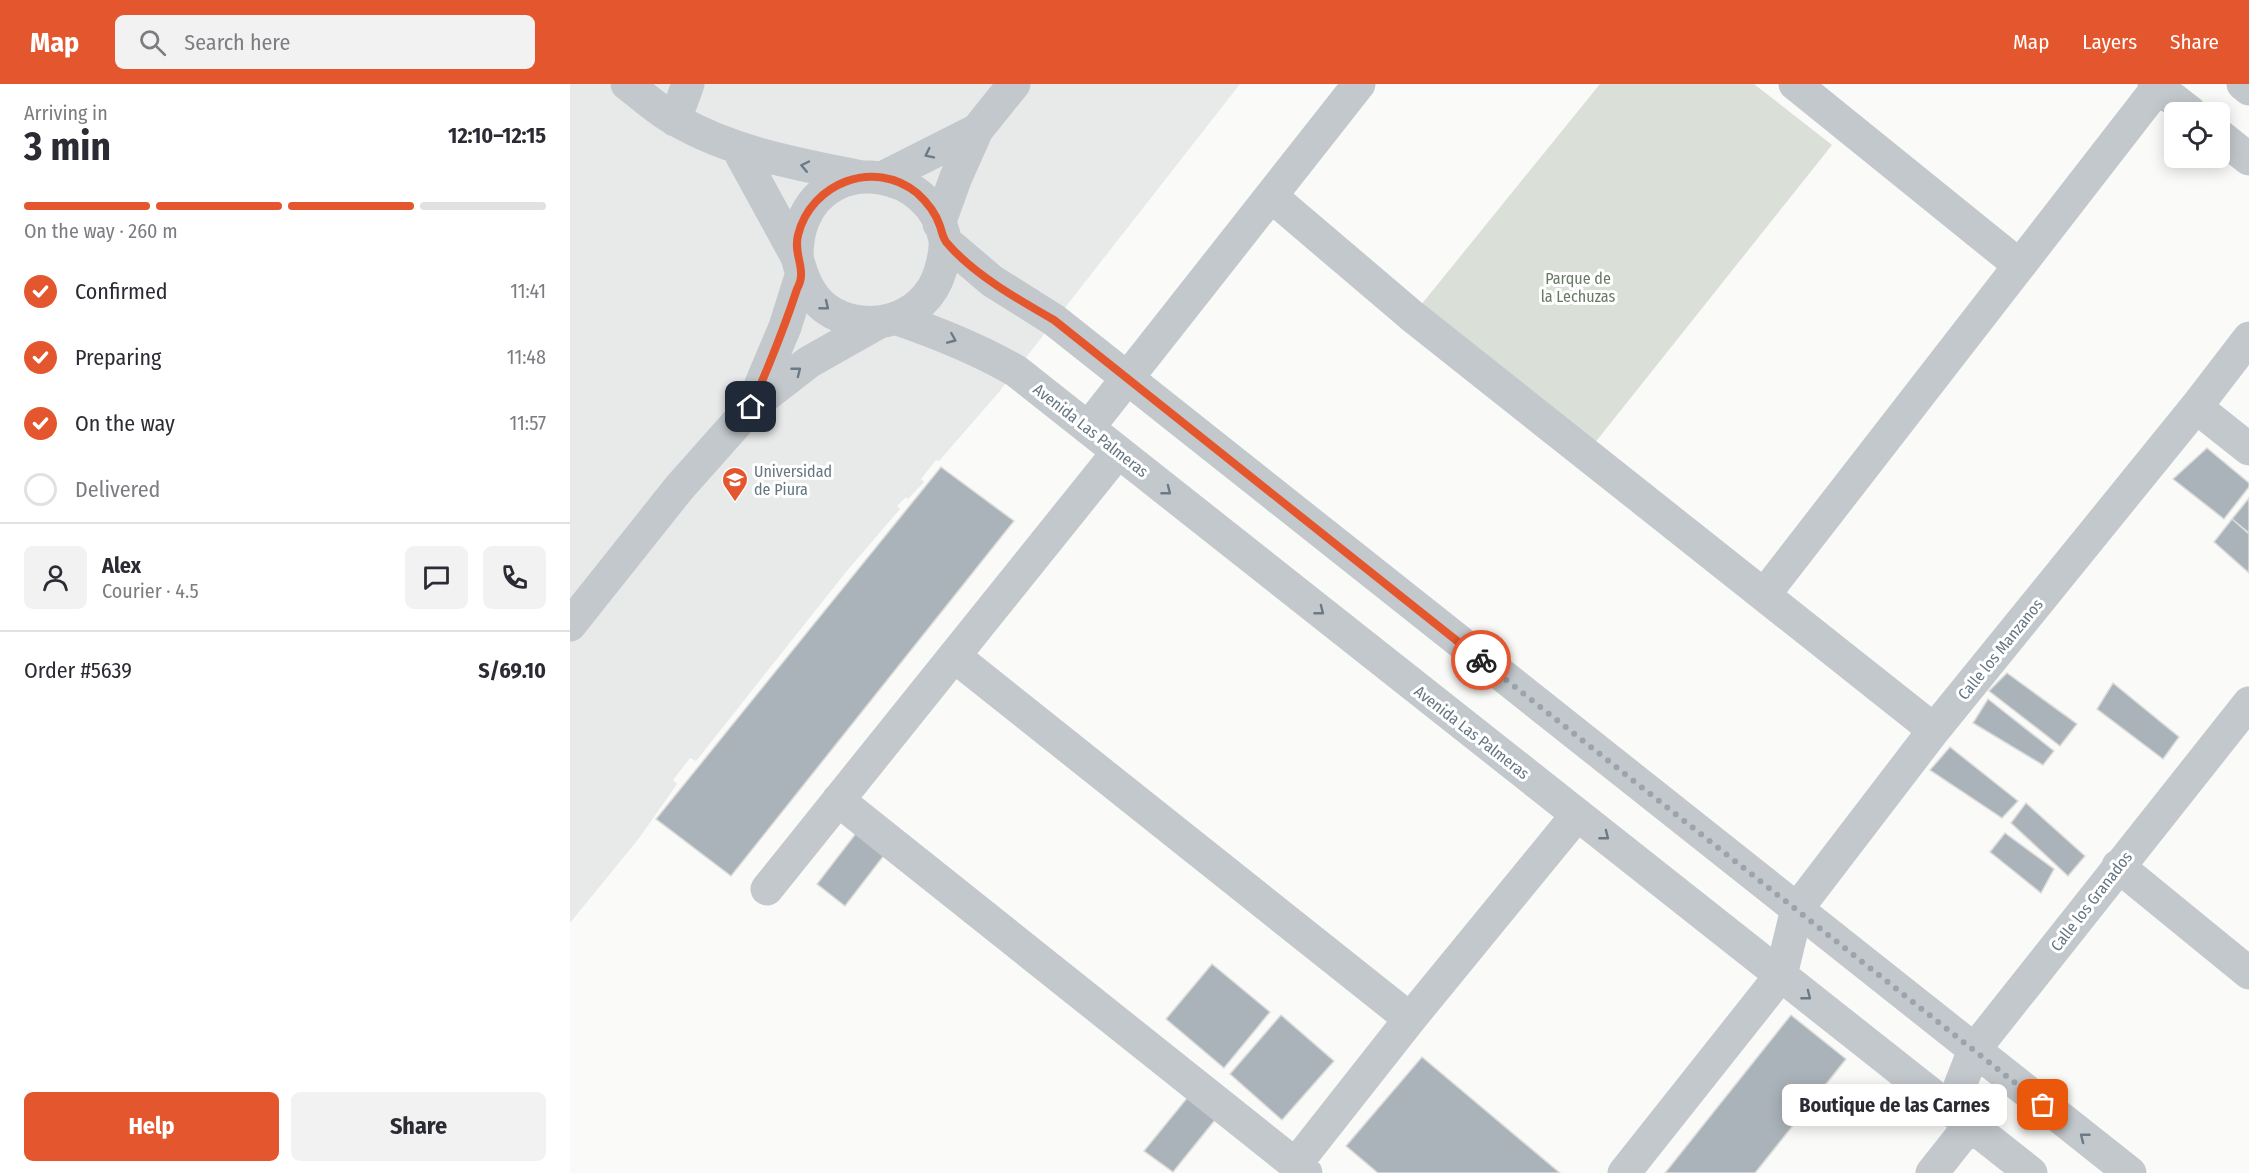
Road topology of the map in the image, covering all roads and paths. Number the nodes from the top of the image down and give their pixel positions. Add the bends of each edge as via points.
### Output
1 (627, 84) edge
2 (688, 84) edge
3 (1014, 84) edge
4 (1359, 84) edge
5 (1795, 84) edge
6 (2243, 84) edge
7 (2156, 86) edge
8 (2249, 89) edge
9 (2177, 102) edge
10 (675, 120) junction
11 (977, 130) junction
12 (2230, 144) edge
13 (738, 149) junction
14 (2249, 159) edge
15 (873, 177) junction
16 (1271, 196) junction
17 (942, 233) junction
18 (2019, 265) junction
19 (799, 266) junction
20 (887, 321) junction
21 (2249, 338) edge
22 (1127, 379) junction
23 (751, 407) junction
24 (2196, 407) junction
25 (1088, 428) junction
26 (2249, 449) edge
27 (1118, 452) junction
28 (1764, 595) junction
29 (570, 625) edge
30 (954, 656) junction
31 (2249, 703) edge
32 (1934, 730) junction
33 (838, 800) junction
34 (1577, 815) junction
35 (2118, 866) junction
36 (767, 889) dead end
37 (1797, 909) junction
38 (2249, 973) edge
39 (1781, 975) junction
40 (1410, 1019) junction
41 (1974, 1050) junction
42 (1960, 1117) junction
43 (1301, 1169) edge
44 (1624, 1173) edge
45 (1932, 1173) edge
46 (2031, 1173) edge
47 (2130, 1173) edge

1 - 10 street
2 - 10 street
3 - 11 street
4 - 16 street
5 - 18 street
6 - 8 street
7 - 9 street
7 - 18 street
10 - 13 street
11 -> 15 street
11 - 17 street via 956,177
12 - 14 street
15 -> 13 street
13 - 19 street
15 - 17 street via 901,183 917,193 930,207
15 - 19 street via 836,186 813,203 798,238
16 - 22 street
16 - 28 street via 1412,316
17 - 20 street via 943,262 928,296 914,309
17 - 22 street via 993,282 1054,320
18 - 28 street
19 -> 20 street via 811,293 824,307 859,322
19 - 23 street via 785,327
23 -> 20 street via 809,362
20 -> 25 street, Avenida Las Palmeras via 967,346 1016,371
21 - 24 street, Calle los Manzanos
22 - 25 street
22 - 37 street
23 - 29 street via 679,488
24 - 26 street
24 - 32 street, Calle los Manzanos
25 - 27 street, Avenida Las Palmeras
27 - 30 street
27 -> 34 street, Avenida Las Palmeras
28 - 32 street
30 - 33 street
30 - 40 street
31 - 35 street, Calle los Granados
32 - 37 street, Calle los Manzanos
33 - 36 street
33 - 43 street
34 -> 39 street, Avenida Las Palmeras
34 - 40 street
35 - 38 street
35 - 41 street, Calle los Granados
37 - 39 street, Calle los Manzanos
37 - 41 street
39 -> 42 street, Avenida Las Palmeras
39 - 44 street
40 - 43 street
41 - 42 street, Calle los Granados
47 -> 41 street
42 - 45 street, Calle los Granados
42 - 46 street, Avenida Las Palmeras

